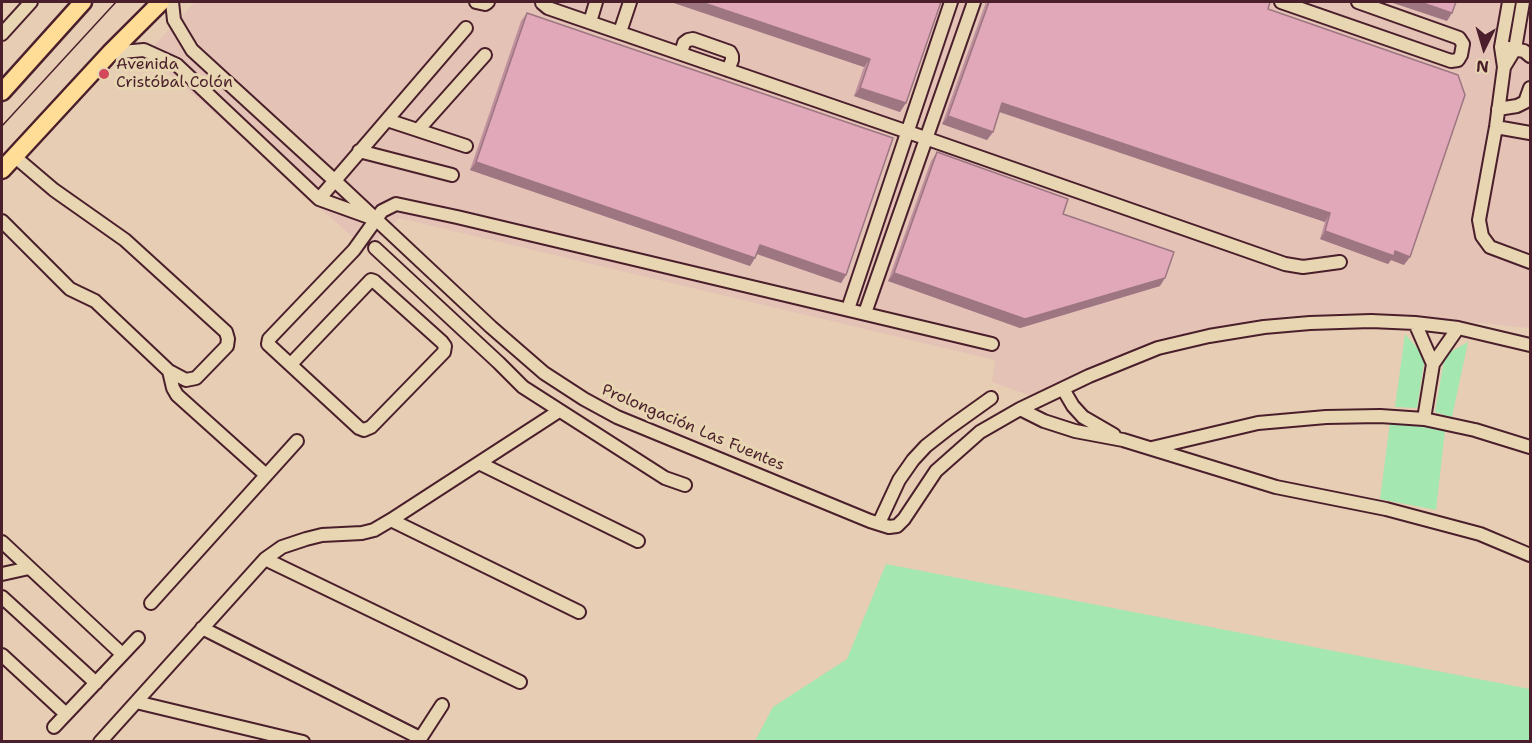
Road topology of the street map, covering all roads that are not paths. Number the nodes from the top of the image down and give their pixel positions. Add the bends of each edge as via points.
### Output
1 (31, 2) edge
2 (83, 2) edge
3 (161, 2) edge
4 (172, 2) edge
5 (476, 2) edge
6 (488, 2) edge
7 (542, 2) edge
8 (596, 2) edge
9 (630, 2) edge
10 (951, 2) edge
11 (974, 2) edge
12 (1281, 2) edge
13 (1358, 2) edge
14 (1509, 2) edge
15 (1523, 2) edge
16 (1298, 4) edge
17 (564, 7) edge
18 (590, 22) junction
19 (466, 28) dead end
20 (620, 32) junction
21 (2, 34) edge
22 (1501, 46) junction
23 (1515, 49) junction
24 (110, 53) junction
25 (681, 53) junction
26 (485, 55) dead end
27 (1530, 56) edge
28 (1504, 67) junction
29 (728, 70) junction
30 (1530, 88) edge
31 (2, 92) edge
32 (1498, 109) junction
33 (387, 120) junction
34 (1496, 127) junction
35 (418, 130) junction
36 (908, 132) junction
37 (1530, 133) edge
38 (926, 138) junction
39 (466, 146) dead end
40 (359, 151) junction
41 (14, 156) junction
42 (2, 170) edge
43 (452, 175) dead end
44 (334, 180) junction
45 (319, 199) junction
46 (376, 219) junction
47 (2, 221) edge
48 (375, 248) dead end
49 (1340, 262) dead end
50 (1530, 262) edge
51 (848, 309) junction
52 (865, 313) junction
53 (1415, 323) junction
54 (1458, 328) junction
55 (992, 344) dead end
56 (1530, 345) edge
57 (291, 364) junction
58 (1433, 364) junction
59 (169, 371) junction
60 (1063, 389) junction
61 (991, 398) dead end
62 (1020, 409) junction
63 (559, 411) junction
64 (1424, 419) junction
65 (1123, 440) junction
66 (297, 441) dead end
67 (1530, 447) edge
68 (1152, 448) junction
69 (479, 463) junction
70 (266, 475) junction
71 (685, 485) dead end
72 (391, 520) junction
73 (879, 523) junction
74 (638, 541) dead end
75 (2, 542) edge
76 (1530, 555) edge
77 (265, 559) junction
78 (29, 568) junction
79 (2, 574) edge
80 (2, 597) edge
81 (152, 603) dead end
82 (579, 612) dead end
83 (202, 628) junction
84 (138, 638) dead end
85 (122, 654) junction
86 (2, 655) edge
87 (520, 682) dead end
88 (96, 683) junction
89 (136, 702) junction
90 (442, 705) dead end
91 (66, 714) junction
92 (54, 728) dead end
93 (419, 740) edge
94 (100, 741) edge
95 (303, 741) edge

1 - 21 street
2 - 31 main road
3 - 24 main road
4 - 44 street, Prolongación Las Fuentes via 174,20 192,50
5 - 6 street
7 - 17 street via 548,8
8 - 18 street
9 - 20 street
10 - 36 street
11 - 38 street
12 - 16 street
13 - 16 street via 1459,38 1463,44 1461,55 1451,61
14 - 22 street
15 - 23 street
17 - 18 street
18 - 20 street
19 - 33 street
20 - 25 street
22 - 23 street
22 - 28 street
23 - 27 street
23 - 28 street
24 - 41 main road
24 - 45 street, Prolongación Las Fuentes via 144,50 177,65
25 - 29 street
25 - 29 street via 684,43 693,39 730,52
26 - 35 street
28 - 32 street
29 - 36 street
30 - 32 street via 1525,102
32 - 34 street
33 - 35 street
33 - 40 street
34 - 37 street
34 - 50 street via 1479,220 1482,236 1490,247
35 - 39 street
36 - 38 street
36 - 51 street
38 - 49 street via 1285,264 1304,267
38 - 52 street
40 - 43 street
40 - 44 street
41 - 42 main road
41 - 59 street via 125,240 226,332 227,346 195,378 186,380
44 - 45 street
44 - 46 street, Prolongación Las Fuentes
45 - 46 street, Prolongación Las Fuentes
46 - 51 street via 396,204
46 - 57 street via 354,250 269,339 269,346
46 - 73 street, Prolongación Las Fuentes via 544,374 584,399 617,417
47 - 59 street via 70,289 95,302
48 - 63 street via 523,387
51 - 52 street
52 - 55 street
53 - 54 street
53 - 58 street
53 - 60 street via 1311,323 1209,336 1158,348
54 - 56 street
54 - 58 street
57 - 57 street via 359,428 368,429 444,352 445,346 371,280
58 - 64 street
59 - 70 street via 177,395
60 - 62 street
60 - 65 street via 1083,417
61 - 73 street via 913,460 898,480
62 - 65 street via 1044,422
62 - 73 street via 980,432 936,471 897,526
63 - 69 street
63 - 71 street via 666,478
64 - 67 street
64 - 68 street via 1347,416 1258,423
65 - 68 street
66 - 70 street
68 - 76 street via 1276,487 1377,507 1480,534
69 - 72 street
69 - 74 street
70 - 81 street
72 - 77 street via 362,533 306,538
72 - 82 street
75 - 78 street
77 - 83 street
77 - 87 street
78 - 79 street
78 - 85 street
80 - 88 street
83 - 89 street
83 - 93 street
84 - 85 street
85 - 88 street
86 - 91 street
88 - 91 street
89 - 94 street
89 - 95 street
90 - 93 street
91 - 92 street

